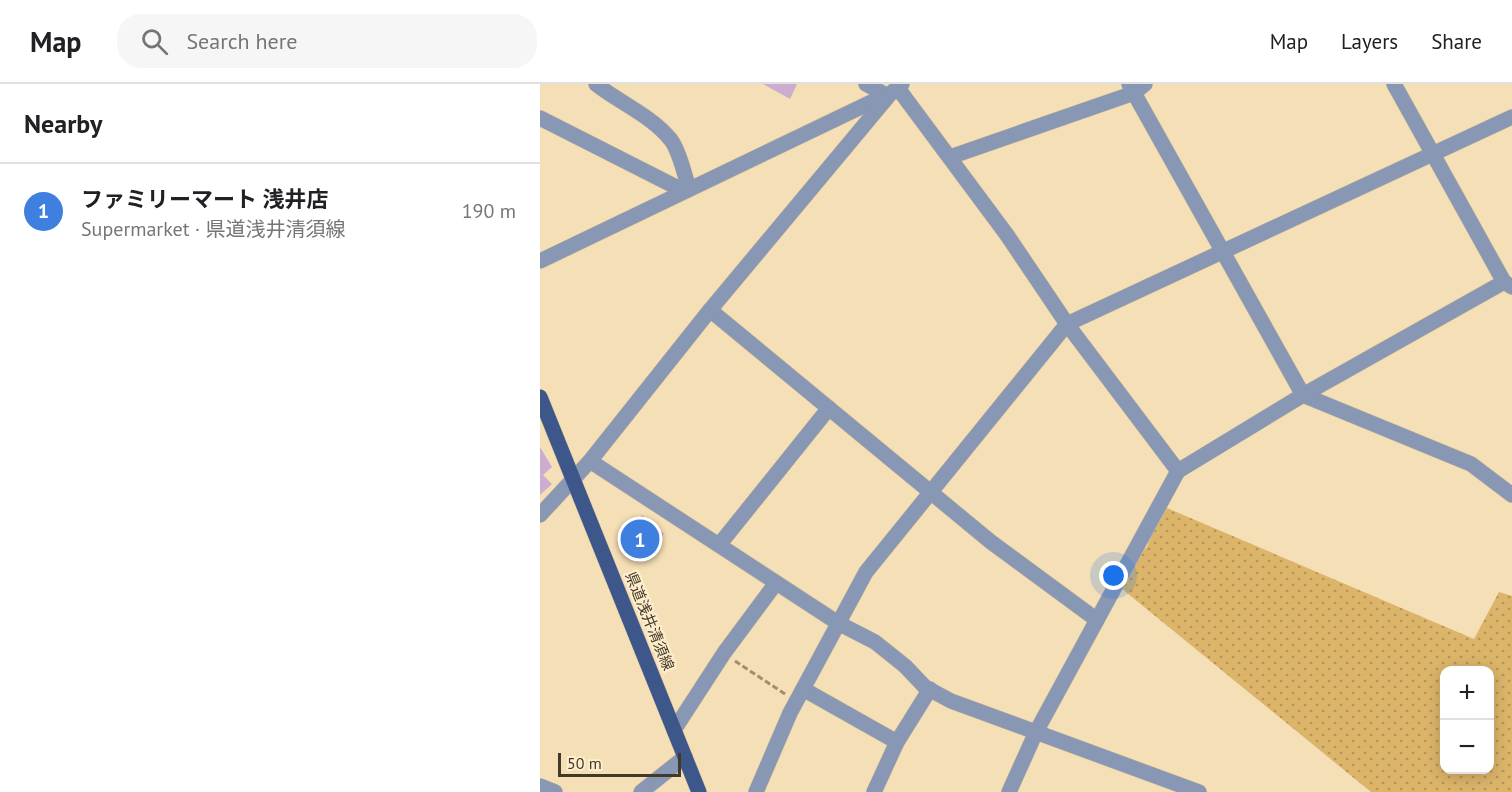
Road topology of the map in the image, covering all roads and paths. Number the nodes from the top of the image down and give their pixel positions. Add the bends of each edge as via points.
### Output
1 (596, 84) edge
2 (866, 84) edge
3 (1394, 84) edge
4 (1136, 87) edge
5 (894, 90) edge
6 (1512, 117) edge
7 (540, 118) edge
8 (1432, 153) junction
9 (950, 157) junction
10 (687, 189) junction
11 (1222, 252) junction
12 (540, 261) edge
13 (1508, 284) edge
14 (710, 310) junction
15 (1067, 324) junction
16 (1303, 395) junction
17 (540, 397) edge
18 (829, 408) junction
19 (590, 461) junction
20 (1178, 471) junction
21 (574, 481) junction
22 (930, 489) junction
23 (1512, 495) edge
24 (540, 515) edge
25 (719, 545) junction
26 (776, 583) junction
27 (1097, 620) junction
28 (838, 623) junction
29 (724, 653) junction
30 (930, 689) junction
31 (799, 695) junction
32 (674, 730) junction
33 (1036, 732) junction
34 (897, 742) junction
35 (685, 757) junction
36 (540, 786) edge
37 (555, 792) edge
38 (640, 792) edge
39 (699, 792) edge
40 (756, 792) edge
41 (874, 792) edge
42 (1009, 792) edge
43 (1199, 792) edge

1 - 10 street via 652,121 672,142
2 - 5 street
3 - 8 street
4 - 9 street
4 - 11 street
5 - 9 street
5 - 10 street
5 - 14 street
6 - 8 street
7 - 10 street
8 - 11 street
8 - 13 street
9 - 15 street
10 - 12 street
11 - 15 street
11 - 16 street
13 - 16 street
14 - 18 street
14 - 19 street
15 - 20 street
15 - 22 street
16 - 20 street
16 - 23 street via 1471,464
17 - 21 main road, 県道浅井清須線
18 - 22 street
18 - 25 street
19 - 21 street
19 - 25 street
20 - 27 street
21 - 24 street
21 - 32 main road, 県道浅井清須線
22 - 27 street via 991,542
22 - 28 street via 866,572
25 - 26 street
26 - 28 street
26 - 29 street
27 - 33 street
28 - 30 street via 875,642
28 - 31 street
29 - 31 path
29 - 32 street
30 - 33 street via 951,701
30 - 34 street
31 - 34 street
31 - 40 street
32 - 35 main road, 県道浅井清須線
33 - 42 street
33 - 43 street
34 - 41 street
35 - 38 street
35 - 39 main road, 県道浅井清須線
36 - 37 street

